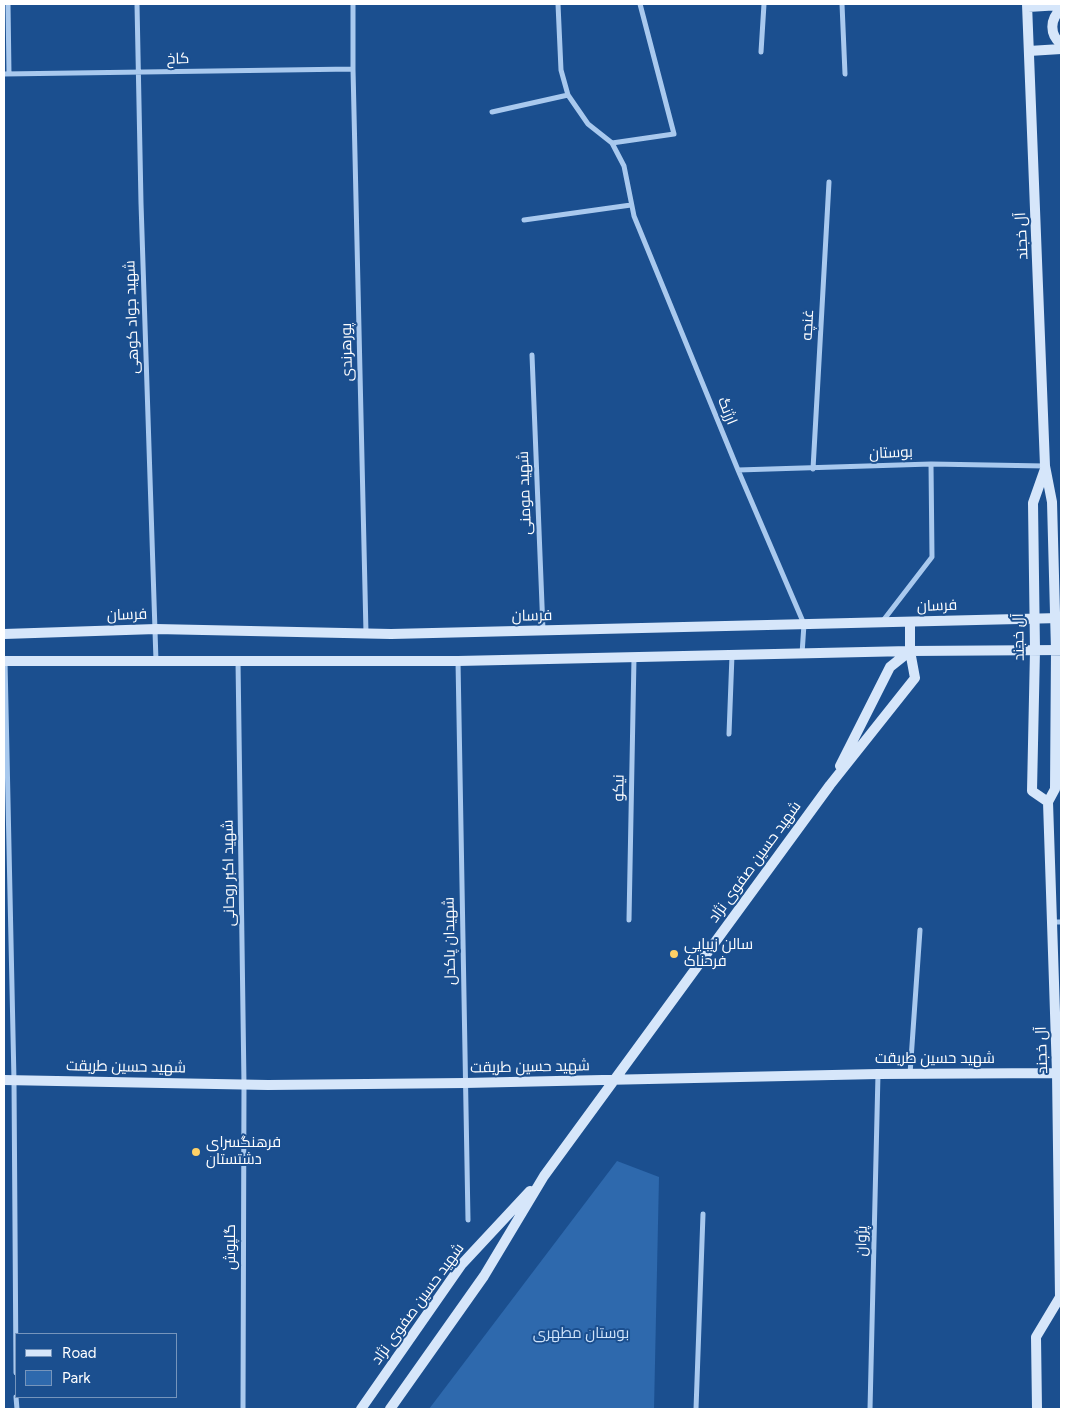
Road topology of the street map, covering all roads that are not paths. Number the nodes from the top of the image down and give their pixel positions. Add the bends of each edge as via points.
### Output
1 (8, 4) edge
2 (137, 4) edge
3 (353, 4) edge
4 (558, 4) edge
5 (640, 4) edge
6 (764, 4) edge
7 (842, 4) edge
8 (1028, 5) edge
9 (1061, 7) edge
10 (1061, 44) edge
11 (1061, 49) edge
12 (1029, 51) junction
13 (761, 52) dead end
14 (353, 69) junction
15 (138, 72) junction
16 (6, 74) edge
17 (845, 74) dead end
18 (568, 95) junction
19 (492, 112) dead end
20 (612, 143) junction
21 (829, 182) dead end
22 (632, 205) junction
23 (524, 220) dead end
24 (532, 355) dead end
25 (931, 464) junction
26 (1046, 466) junction
27 (813, 469) junction
28 (738, 470) junction
29 (1034, 618) junction
30 (1058, 618) edge
31 (881, 622) junction
32 (910, 622) junction
33 (804, 624) junction
34 (156, 629) junction
35 (543, 631) junction
36 (4, 634) edge
37 (366, 634) junction
38 (1035, 650) junction
39 (1059, 650) edge
40 (910, 651) junction
41 (802, 654) junction
42 (732, 656) junction
43 (634, 658) junction
44 (4, 661) edge
45 (156, 661) junction
46 (238, 661) junction
47 (458, 661) junction
48 (728, 734) dead end
49 (830, 785) junction
50 (1048, 802) junction
51 (629, 920) dead end
52 (1057, 922) edge
53 (920, 930) dead end
54 (1058, 1073) junction
55 (878, 1074) junction
56 (910, 1074) junction
57 (9, 1080) edge
58 (614, 1080) junction
59 (244, 1084) junction
60 (465, 1084) junction
61 (544, 1176) junction
62 (703, 1214) dead end
63 (468, 1220) dead end
64 (1061, 1297) edge
65 (15, 1333) edge
66 (243, 1409) edge
67 (361, 1409) edge
68 (390, 1409) edge
69 (696, 1409) edge
70 (870, 1409) edge
71 (1037, 1409) edge

1 - 16 street
2 - 15 street, شهید جواد کوهی
3 - 14 street, پورهرندی
4 - 18 street via 561,70
5 - 20 street via 674,134
6 - 13 street
7 - 17 street
8 - 9 street
8 - 12 street, آل خجند
9 - 10 street via 1052,28
11 - 12 street
12 - 26 street, آل خجند
14 - 15 street, کاخ
14 - 37 street, پورهرندی
15 - 16 street, کاخ
15 - 34 street, شهید جواد کوهی
18 - 19 street
18 - 20 street via 588,124
20 - 22 street, ارژنگ via 624,166
21 - 27 street, غنچه
22 - 23 street
22 - 28 street, ارژنگ
24 - 35 street, شهید مومنی
25 - 26 street, بوستان
25 - 27 street, بوستان
25 - 31 street via 932,557
26 - 29 street, آل خجند via 1033,503
26 - 30 street, آل خجند via 1052,502
27 - 28 street, بوستان
28 - 33 street, ارژنگ
29 - 30 street, فرسان
29 - 32 street, فرسان
29 - 38 street, آل خجند
30 - 39 street, آل خجند
31 - 32 street, فرسان
31 - 33 street, فرسان
32 - 40 street
33 - 35 street, فرسان
33 - 41 street
34 - 36 street, فرسان
34 - 37 street, فرسان
34 - 45 street, شهید جواد کوهی
35 - 37 street, فرسان
38 - 39 street
38 - 40 street
38 - 50 street, آل خجند via 1032,791
39 - 50 street, آل خجند via 1055,789
40 - 41 street
40 - 49 street via 890,667
40 - 49 street via 915,678
41 - 42 street
42 - 43 street
42 - 48 street
43 - 47 street
43 - 51 street, نیکو
44 - 45 street
44 - 57 street
45 - 46 street
46 - 47 street
46 - 59 street, شهید اکبر روحانی
47 - 60 street, شهیدان پاکدل
49 - 58 street, شهید حسین صفوی نژاد
50 - 52 street, آل خجند
52 - 54 street, آل خجند
53 - 56 street
54 - 56 street, شهید حسین طریقت
54 - 64 street, آل خجند
55 - 56 street, شهید حسین طریقت
55 - 58 street, شهید حسین طریقت
55 - 70 street, پژوان
57 - 59 street, شهید حسین طریقت
57 - 65 street
58 - 60 street, شهید حسین طریقت
58 - 61 street, شهید حسین صفوی نژاد
59 - 60 street, شهید حسین طریقت
59 - 66 street, گلپوش
60 - 63 street, شهیدان پاکدل
61 - 67 street, شهید حسین صفوی نژاد via 462,1264
61 - 68 street, شهید حسین صفوی نژاد via 484,1276
62 - 69 street
64 - 71 street, آل خجند via 1036,1337

